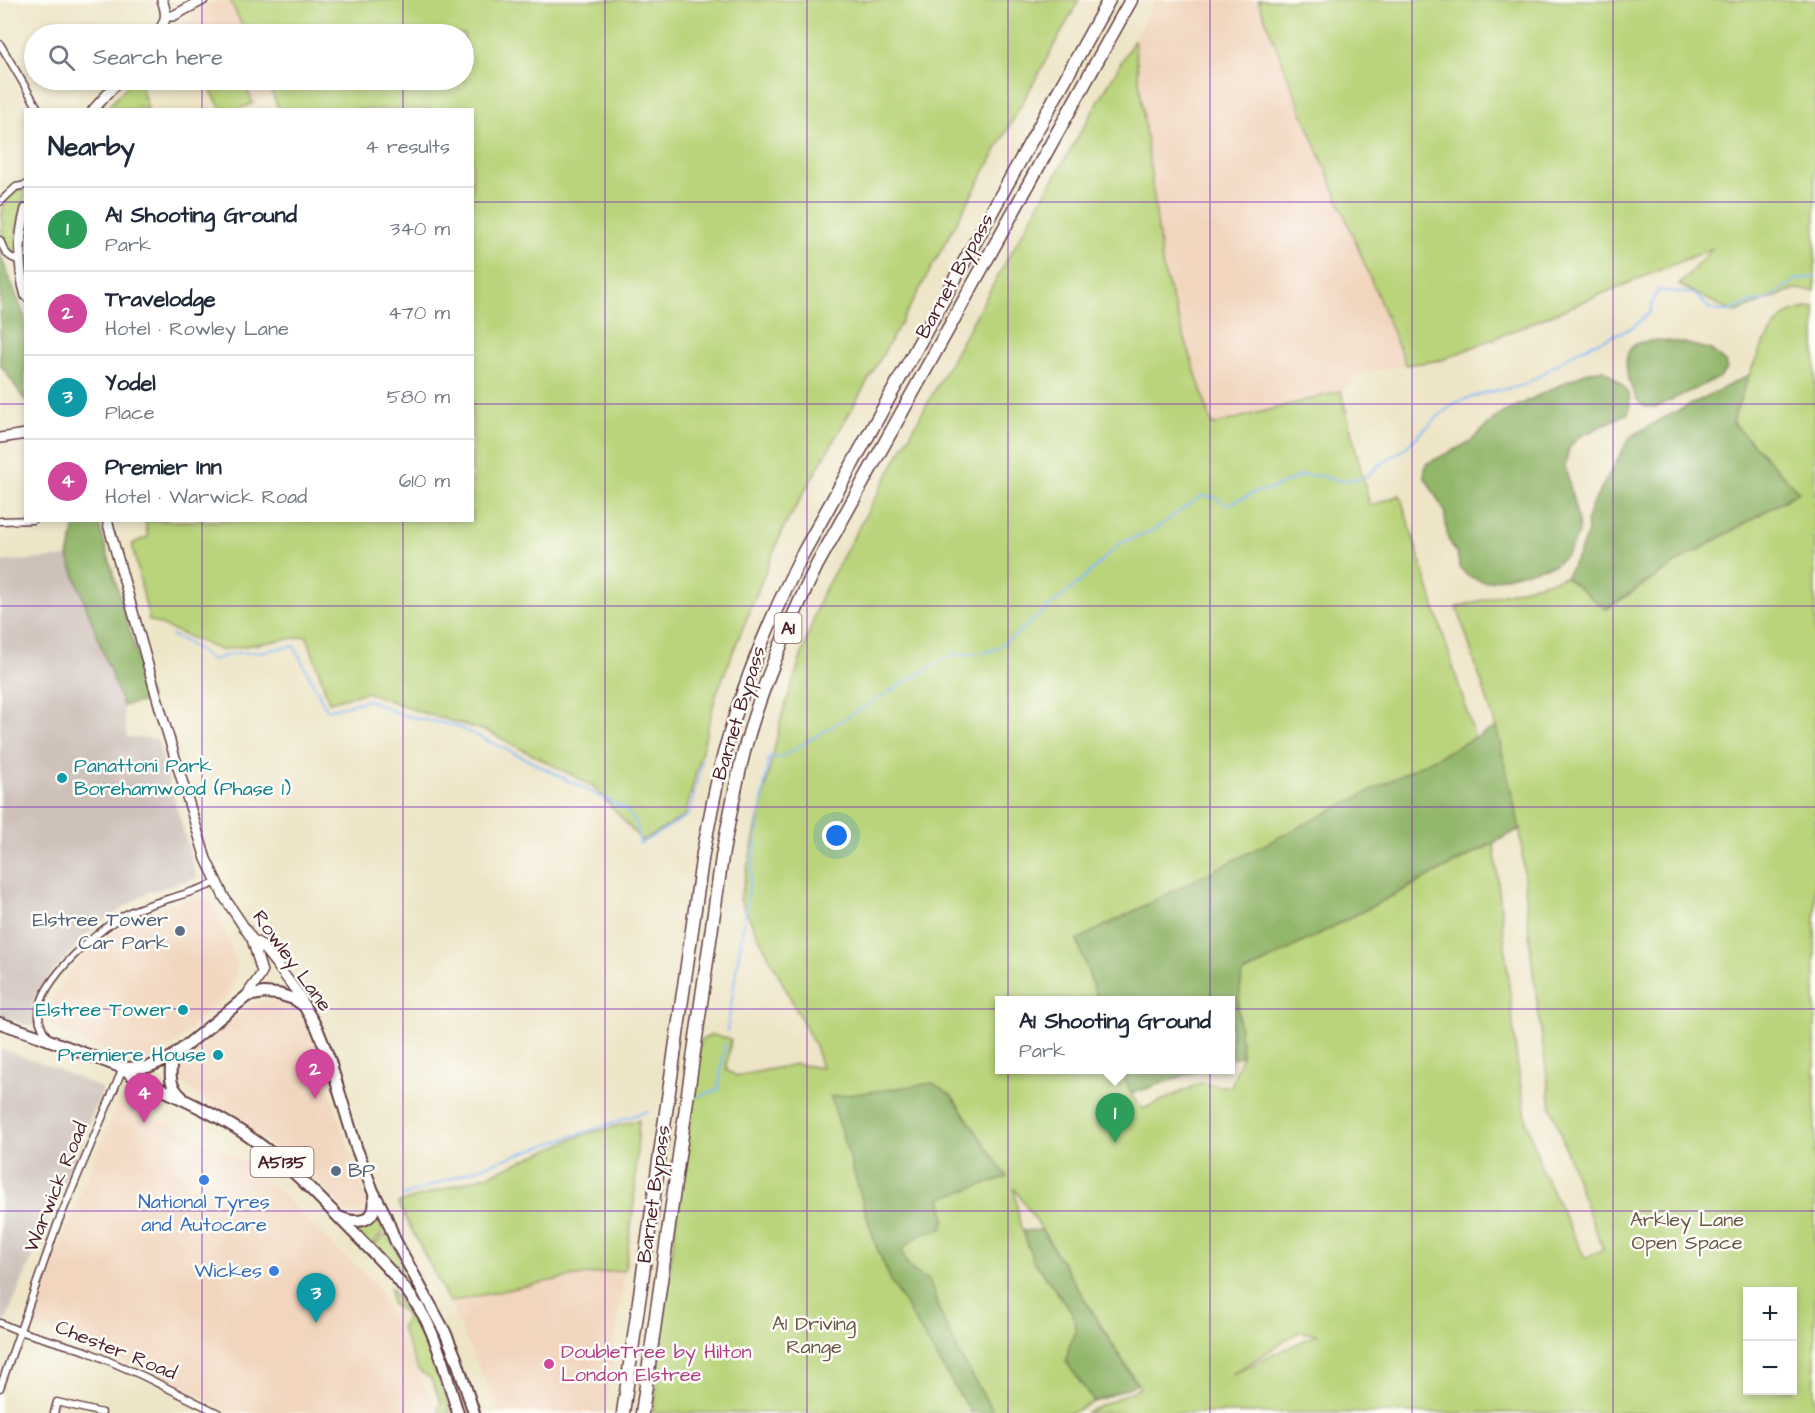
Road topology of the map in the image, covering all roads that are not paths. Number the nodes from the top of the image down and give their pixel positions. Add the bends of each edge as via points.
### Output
1 (162, 0) edge
2 (203, 0) edge
3 (1109, 0) edge
4 (1131, 0) edge
5 (167, 16) junction
6 (163, 24) edge
7 (0, 44) edge
8 (24, 85) edge
9 (27, 90) edge
10 (111, 90) edge
11 (38, 108) edge
12 (95, 108) edge
13 (24, 185) edge
14 (0, 202) edge
15 (24, 217) edge
16 (0, 240) edge
17 (20, 261) junction
18 (24, 284) edge
19 (24, 434) edge
20 (0, 438) edge
21 (24, 520) edge
22 (0, 521) edge
23 (108, 522) edge
24 (217, 882) junction
25 (252, 939) junction
26 (246, 996) junction
27 (304, 1006) junction
28 (0, 1023) edge
29 (46, 1038) junction
30 (171, 1058) junction
31 (123, 1068) junction
32 (189, 1103) junction
33 (372, 1191) junction
34 (337, 1216) junction
35 (0, 1323) edge
36 (19, 1331) junction
37 (0, 1388) edge
38 (54, 1413) edge
39 (102, 1413) edge
40 (218, 1413) edge
41 (458, 1413) edge
42 (474, 1413) edge
43 (623, 1413) edge
44 (642, 1413) edge

1 - 5 street
2 - 5 street
3 - 43 highway, Barnet Bypass / A1 via 814,532 746,681 728,737 703,853
4 - 44 highway, Barnet Bypass / A1 via 817,565 764,688 732,801 722,856
5 - 6 street
7 - 8 street
9 - 11 street
10 - 12 street
13 - 14 street via 16,187
15 - 17 street
16 - 17 street via 9,258
17 - 18 street
19 - 20 street
21 - 22 street
23 - 24 street, Rowley Lane via 179,771
24 - 25 street, Rowley Lane
24 - 29 street via 124,916 74,954 40,1005 40,1024
25 - 26 street via 262,972
25 - 27 street, Rowley Lane via 276,964
26 - 27 main road via 278,994
26 - 30 main road, A5135
27 - 33 main road, Rowley Lane via 329,1058
28 - 29 main road, A5135
29 - 31 main road, A5135
30 - 31 main road, A5135 via 148,1067
30 - 32 main road, A5135 via 171,1084
31 - 32 main road, A5135
31 - 36 street, Warwick Road via 57,1225
32 - 34 main road, A5135 via 266,1148
33 - 34 main road via 375,1204 370,1217 354,1221
33 - 42 main road, Rowley Lane via 456,1358
34 - 41 main road, A5135 via 401,1283 423,1316
35 - 36 street, Chester Road
36 - 37 street, Warwick Road
36 - 40 street, Chester Road via 86,1351
38 - 39 street via 57,1402

